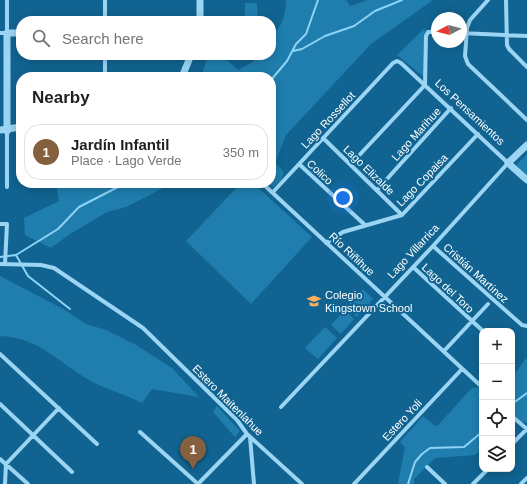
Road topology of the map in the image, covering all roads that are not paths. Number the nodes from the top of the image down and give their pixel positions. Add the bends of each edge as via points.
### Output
1 (7, 0) edge
2 (105, 0) edge
3 (200, 0) edge
4 (488, 0) edge
5 (506, 0) edge
6 (105, 16) edge
7 (200, 16) edge
8 (431, 32) edge
9 (4, 33) edge
10 (16, 33) edge
11 (467, 33) joint
12 (506, 35) junction
13 (527, 36) edge
14 (466, 48) edge
15 (105, 60) edge
16 (189, 60) edge
17 (397, 61) joint
18 (527, 67) edge
19 (105, 72) edge
20 (184, 72) edge
21 (425, 85) junction
22 (451, 108) junction
23 (527, 120) edge
24 (16, 128) edge
25 (4, 130) edge
26 (478, 134) junction
27 (323, 138) junction
28 (527, 145) edge
29 (298, 164) junction
30 (351, 164) junction
31 (508, 164) junction
32 (527, 180) edge
33 (7, 187) dead end
34 (268, 188) edge
35 (276, 188) edge
36 (276, 188) edge
37 (377, 190) junction
38 (272, 192) junction
39 (402, 215) junction
40 (0, 224) edge
41 (365, 225) junction
42 (326, 243) junction
43 (433, 246) junction
44 (2, 264) edge
45 (413, 267) junction
46 (385, 298) junction
47 (488, 304) dead end
48 (472, 321) junction
49 (527, 326) edge
50 (480, 328) edge
51 (444, 351) junction
52 (0, 354) edge
53 (462, 369) junction
54 (479, 384) edge
55 (0, 404) edge
56 (282, 407) dead end
57 (59, 408) junction
58 (515, 419) edge
59 (527, 429) edge
60 (140, 432) dead end
61 (249, 435) junction
62 (35, 436) junction
63 (515, 441) edge
64 (98, 444) dead end
65 (0, 458) edge
66 (6, 464) junction
67 (0, 467) edge
68 (427, 467) dead end
69 (72, 472) dead end
70 (485, 472) edge
71 (527, 478) edge
72 (357, 483) edge
73 (5, 484) edge
74 (28, 484) edge
75 (198, 484) edge
76 (254, 484) edge
77 (302, 484) edge
78 (445, 484) edge
79 (473, 484) edge
80 (521, 484) edge

1 - 9 street
2 - 6 street
3 - 7 street
4 - 11 street via 470,20
5 - 12 street
8 - 21 street via 426,36
9 - 10 street
9 - 25 street
11 - 12 street
12 - 13 street
12 - 18 street via 509,49
14 - 23 street via 468,64
15 - 19 street
16 - 20 street
17 - 21 street, Los Pensamientos
17 - 27 street, Lago Rossellot via 393,62
21 - 22 street, Los Pensamientos
21 - 30 street
22 - 26 street, Los Pensamientos
22 - 37 street, Lago Marihue
24 - 25 street
25 - 33 street
26 - 31 street, Los Pensamientos
26 - 39 street, Lago Copaisa
27 - 29 street, Lago Rossellot
27 - 30 street, Lago Elizalde
28 - 31 street, Lago Villarrica
29 - 35 street, Lago Rossellot
29 - 41 street, Colico
30 - 37 street, Lago Elizalde
31 - 32 street, Los Pensamientos
31 - 43 street, Lago Villarrica
34 - 38 street, Río Riñihue
36 - 38 street, Lago Rossellot
37 - 39 street, Lago Elizalde
38 - 42 street, Río Riñihue
39 - 41 street, Lago Copaisa
40 - 44 street via 7,224
41 - 42 street, Lago Copaisa via 337,234
42 - 46 street, Río Riñihue
43 - 45 street, Lago Villarrica
43 - 49 street, Cristián Martínez via 522,325
44 - 61 street, Estero Maitenlahue via 54,268 143,328 237,420
45 - 46 street, Lago Villarrica
45 - 48 street, Lago del Toro
46 - 51 street, Río Riñihue
46 - 56 street, Lago Villarrica
47 - 48 street
48 - 50 street, Lago del Toro
48 - 51 street
51 - 53 street, Río Riñihue
52 - 57 street
53 - 54 street, Río Riñihue
53 - 72 street, Estero Yoli
55 - 62 street
57 - 62 street
57 - 64 street
58 - 59 street
59 - 63 street
60 - 75 street
61 - 75 street
61 - 76 street
61 - 77 street, Estero Maitenlahue
62 - 66 street
62 - 69 street
65 - 66 street
66 - 67 street
66 - 73 street
66 - 74 street
68 - 78 street
70 - 79 street
71 - 80 street

